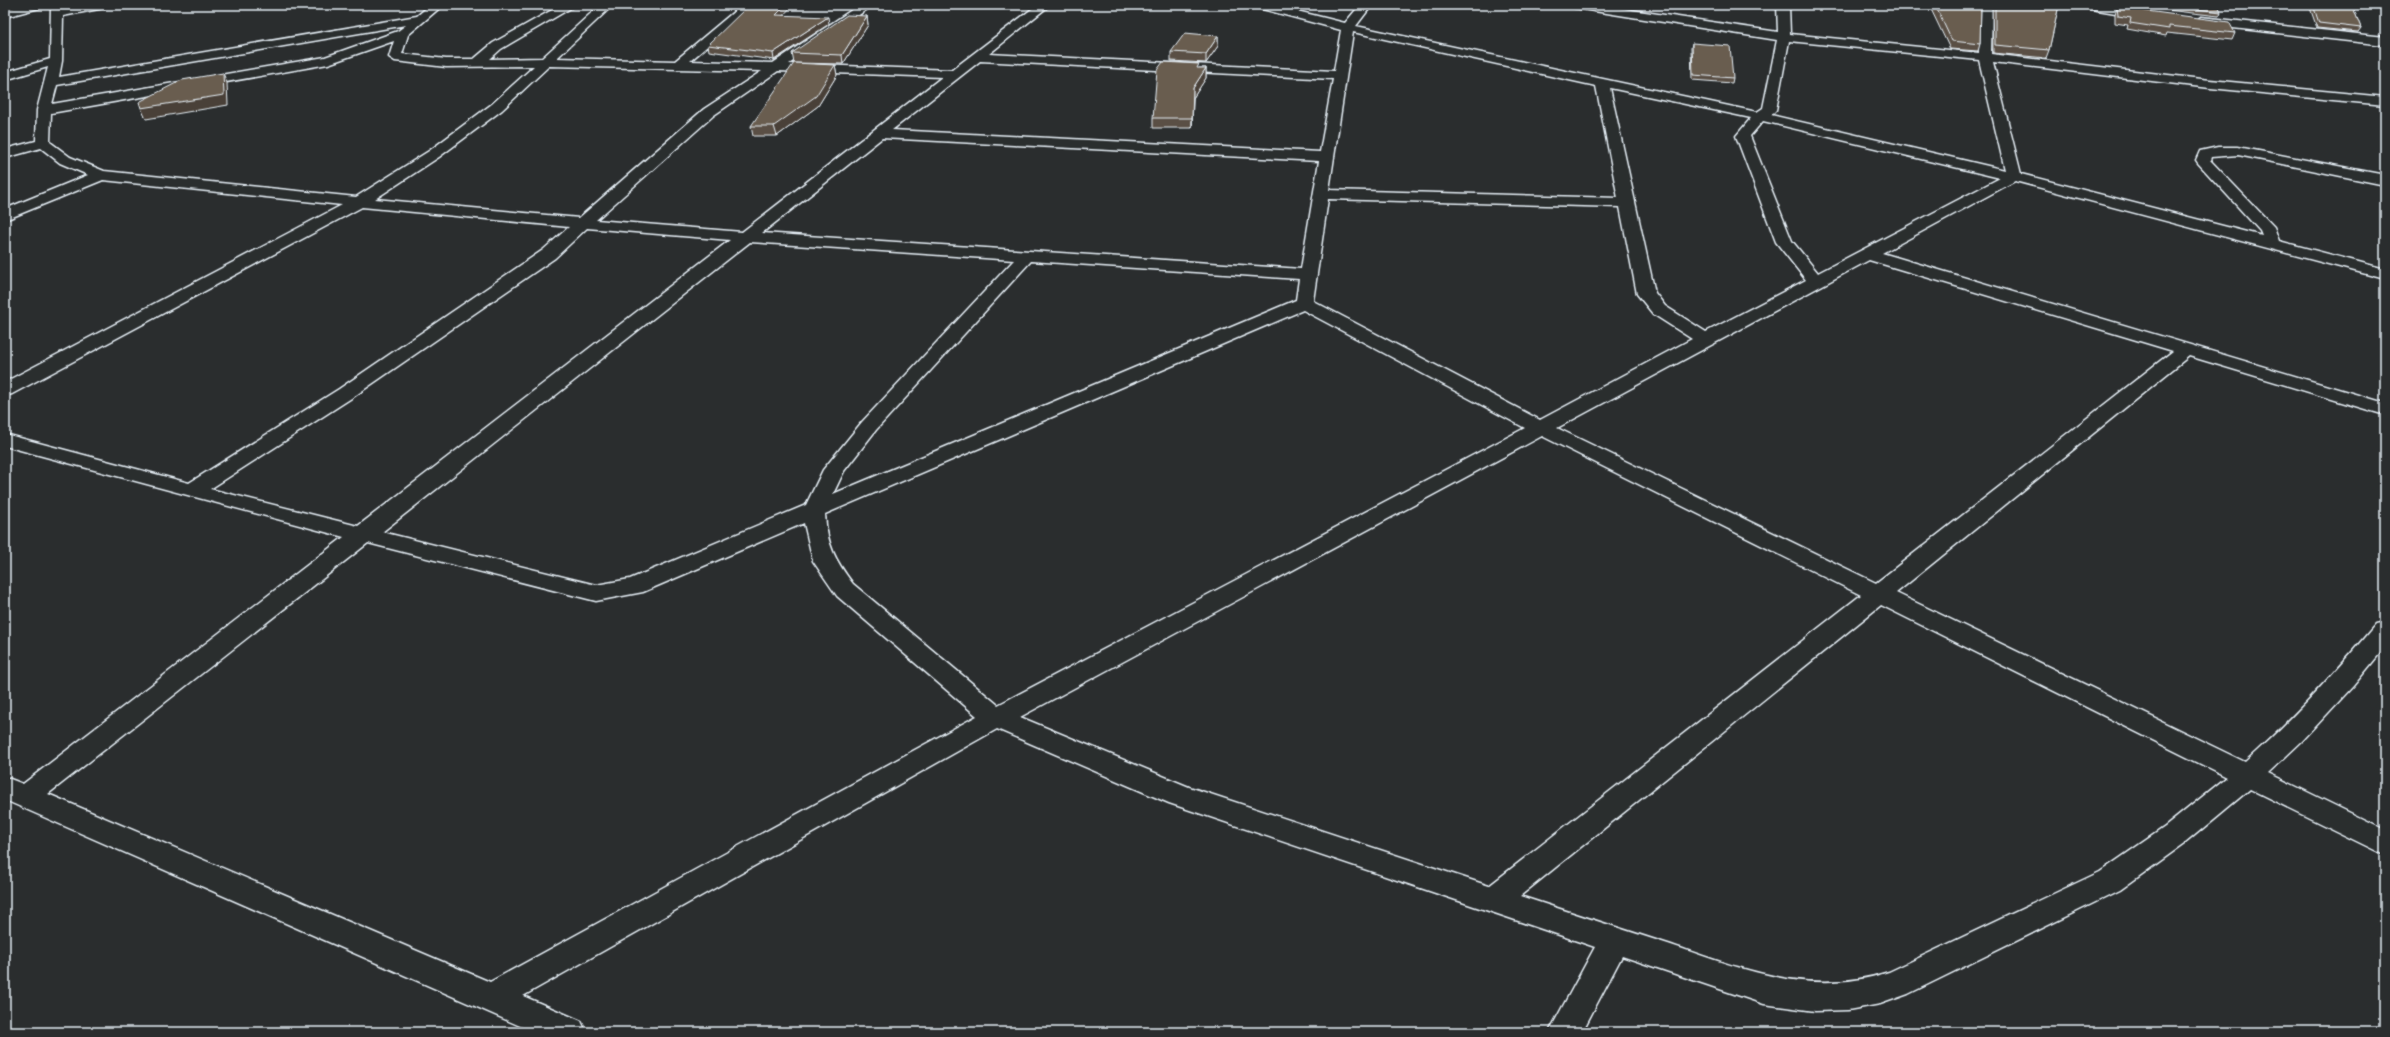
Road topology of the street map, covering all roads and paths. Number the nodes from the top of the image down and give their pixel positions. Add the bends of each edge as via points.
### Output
1 (39, 5) edge
2 (104, 5) edge
3 (437, 5) edge
4 (570, 5) edge
5 (607, 5) edge
6 (749, 5) edge
7 (867, 5) edge
8 (1044, 5) edge
9 (1259, 5) edge
10 (1366, 5) edge
11 (1575, 5) edge
12 (1783, 5) edge
13 (1986, 5) edge
14 (2086, 5) edge
15 (57, 9) edge
16 (2155, 10) edge
17 (5, 13) edge
18 (418, 19) junction
19 (2191, 19) edge
20 (1347, 29) junction
21 (402, 34) junction
22 (1784, 37) junction
23 (2385, 41) edge
24 (395, 57) junction
25 (975, 57) junction
26 (1985, 57) junction
27 (328, 60) junction
28 (56, 62) junction
29 (544, 62) junction
30 (477, 63) junction
31 (678, 65) junction
32 (777, 67) junction
33 (954, 74) junction
34 (1340, 75) junction
35 (5, 76) edge
36 (50, 82) junction
37 (1602, 83) junction
38 (2385, 101) edge
39 (44, 110) junction
40 (1760, 116) junction
41 (877, 134) junction
42 (43, 143) junction
43 (5, 154) edge
44 (1327, 157) junction
45 (101, 175) junction
46 (2014, 176) junction
47 (2385, 180) edge
48 (1322, 194) junction
49 (359, 202) junction
50 (1627, 203) junction
51 (5, 215) edge
52 (583, 223) junction
53 (745, 236) junction
54 (2272, 244) junction
55 (1867, 254) junction
56 (1027, 256) junction
57 (2385, 274) edge
58 (1309, 275) junction
59 (1816, 281) junction
60 (1304, 303) junction
61 (1706, 340) junction
62 (2186, 350) junction
63 (5, 390) edge
64 (2385, 409) edge
65 (1541, 428) junction
66 (5, 440) edge
67 (192, 491) junction
68 (814, 511) junction
69 (362, 534) junction
70 (1879, 594) junction
71 (2385, 630) edge
72 (996, 718) junction
73 (2247, 775) junction
74 (15, 792) edge
75 (2385, 843) edge
76 (1493, 900) junction
77 (1614, 941) junction
78 (491, 998) junction
79 (570, 1032) edge
80 (1565, 1032) edge

1 - 17 street
2 - 15 street
3 - 18 street
4 - 30 street via 497,46
5 - 29 street
6 - 31 street
7 - 32 street
8 - 25 street
9 - 20 street
10 - 20 street
11 - 22 street
12 - 22 street
13 - 26 street
14 - 16 street
15 - 28 street
18 - 21 street
18 - 36 street
19 - 23 street
20 - 34 street
20 - 37 street
21 - 24 street
21 - 27 street
22 - 26 street
22 - 40 street via 1769,110
24 - 27 street
24 - 30 street via 446,63
25 - 33 street
25 - 34 street
26 - 38 street via 2210,84
26 - 46 street
27 - 39 street
28 - 35 street
28 - 36 street
29 - 30 street
29 - 31 street
29 - 49 street via 497,107 434,154
31 - 32 street
32 - 33 street
32 - 52 street via 709,112
33 - 41 street
34 - 44 street
36 - 39 street
37 - 40 street
37 - 50 street
39 - 42 street
40 - 46 street
40 - 59 street via 1743,136 1784,242
41 - 44 street
41 - 53 street
42 - 43 street
42 - 45 street via 65,160
44 - 48 street
45 - 49 street
45 - 51 street
46 - 54 street
46 - 55 street
47 - 54 street via 2244,152 2218,151 2205,154 2203,160 2268,230
48 - 50 street
48 - 58 street
49 - 52 street
49 - 63 street
50 - 61 street via 1646,294 1659,310
52 - 53 street
52 - 67 street via 549,254 346,392
53 - 56 street
53 - 69 street
54 - 57 street
55 - 59 street
55 - 62 street
56 - 58 street
56 - 68 street via 869,426 834,470
58 - 60 street
59 - 61 street
60 - 65 street
60 - 68 street
61 - 65 street
62 - 64 street
62 - 70 street
65 - 70 street
65 - 72 street
66 - 67 street
67 - 69 street
68 - 69 street via 635,586 596,593
68 - 72 street via 819,546 830,571 845,590
69 - 74 street
70 - 73 street
70 - 76 street
71 - 73 street via 2344,680 2298,728
72 - 76 street via 1179,795
72 - 78 street
73 - 75 street
73 - 77 street via 2175,835 2110,881 1874,993 1849,997 1793,996 1764,990
74 - 78 street
76 - 77 street
77 - 80 street
78 - 79 street

